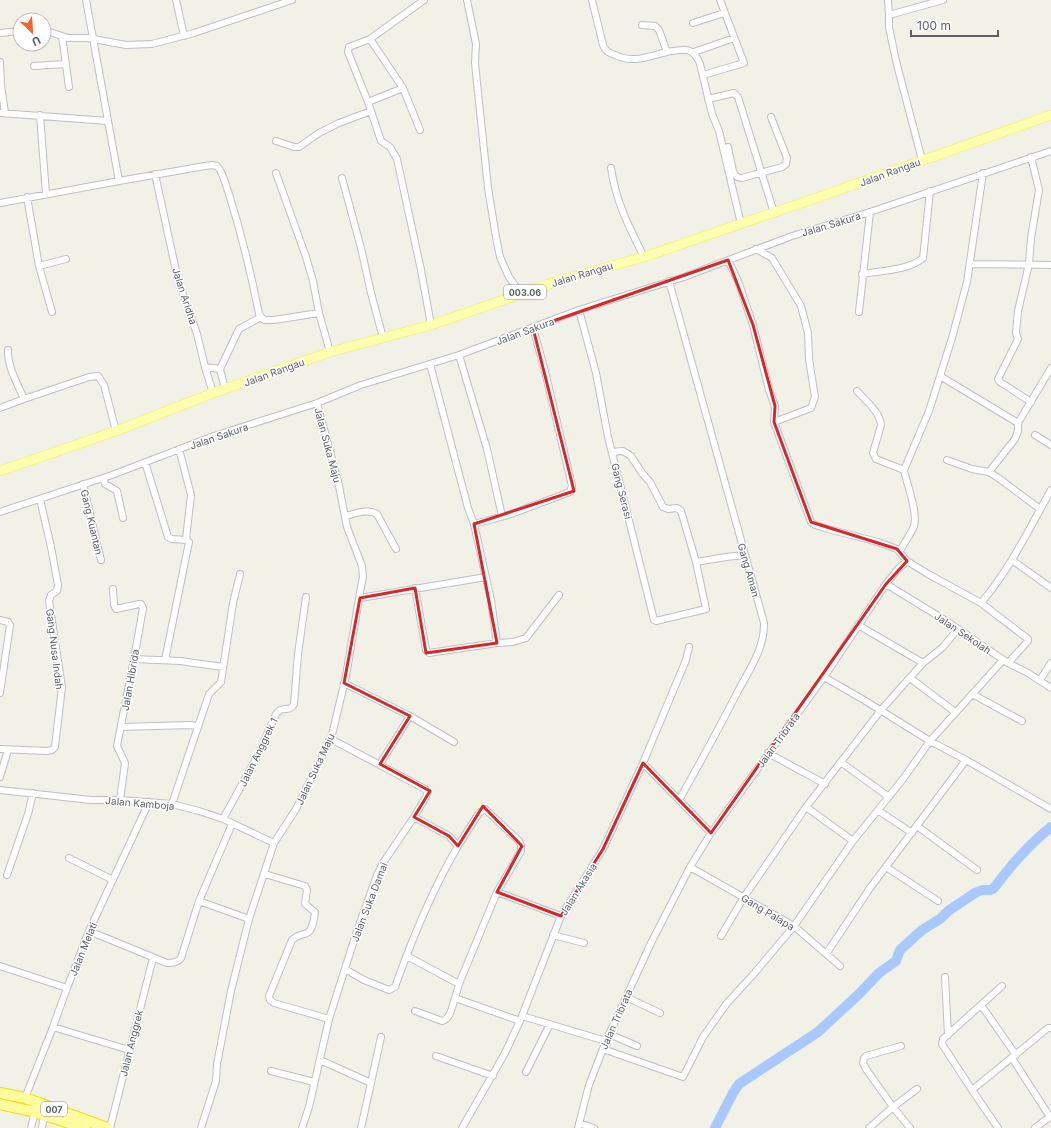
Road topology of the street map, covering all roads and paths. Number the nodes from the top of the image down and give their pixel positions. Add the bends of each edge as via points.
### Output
1 (86, 0) edge
2 (176, 0) edge
3 (292, 0) edge
4 (424, 0) edge
5 (467, 0) edge
6 (592, 0) edge
7 (720, 0) edge
8 (888, 0) edge
9 (943, 0) edge
10 (284, 1) edge
11 (724, 13) junction
12 (888, 15) junction
13 (693, 23) dead end
14 (642, 25) dead end
15 (12, 32) edge
16 (0, 33) edge
17 (52, 33) edge
18 (62, 36) junction
19 (184, 36) junction
20 (370, 38) junction
21 (734, 38) junction
22 (94, 39) junction
23 (667, 52) junction
24 (694, 52) junction
25 (0, 62) edge
26 (66, 64) junction
27 (34, 66) dead end
28 (702, 75) junction
29 (69, 87) dead end
30 (403, 88) junction
31 (708, 99) junction
32 (368, 102) junction
33 (371, 111) junction
34 (2, 113) edge
35 (40, 115) junction
36 (1051, 115) edge
37 (771, 117) dead end
38 (108, 121) junction
39 (420, 130) dead end
40 (276, 141) dead end
41 (728, 147) dead end
42 (1051, 151) edge
43 (1031, 157) junction
44 (922, 160) junction
45 (611, 168) dead end
46 (276, 173) dead end
47 (762, 173) junction
48 (983, 173) junction
49 (155, 174) junction
50 (342, 178) dead end
51 (119, 181) junction
52 (930, 191) junction
53 (46, 194) junction
54 (27, 197) junction
55 (0, 203) edge
56 (870, 212) junction
57 (774, 213) junction
58 (741, 224) junction
59 (756, 249) junction
60 (644, 257) junction
61 (66, 258) dead end
62 (728, 260) junction
63 (970, 264) junction
64 (1029, 264) junction
65 (1051, 265) edge
66 (39, 266) junction
67 (862, 274) junction
68 (669, 281) junction
69 (521, 294) junction
70 (579, 310) junction
71 (52, 312) dead end
72 (859, 312) dead end
73 (319, 313) junction
74 (261, 317) junction
75 (431, 325) junction
76 (533, 328) junction
77 (383, 338) junction
78 (8, 350) dead end
79 (330, 352) junction
80 (459, 355) junction
81 (430, 364) junction
82 (205, 367) junction
83 (1051, 368) edge
84 (220, 369) junction
85 (940, 376) junction
86 (225, 390) junction
87 (857, 391) dead end
88 (213, 394) junction
89 (24, 400) junction
90 (1031, 402) junction
91 (317, 403) junction
92 (0, 408) edge
93 (774, 422) junction
94 (1018, 423) junction
95 (116, 431) junction
96 (1035, 435) dead end
97 (1051, 445) edge
98 (179, 450) junction
99 (612, 452) junction
100 (947, 460) dead end
101 (145, 462) junction
102 (904, 470) junction
103 (0, 471) edge
104 (989, 472) junction
105 (103, 478) junction
106 (83, 484) junction
107 (1051, 490) edge
108 (40, 499) junction
109 (1040, 509) junction
110 (0, 512) edge
111 (345, 516) junction
112 (502, 516) junction
113 (124, 518) dead end
114 (474, 524) junction
115 (186, 539) junction
116 (396, 549) dead end
117 (900, 551) junction
118 (744, 555) junction
119 (100, 560) dead end
120 (1012, 560) junction
121 (907, 561) junction
122 (696, 562) junction
123 (240, 574) dead end
124 (486, 577) junction
125 (886, 584) junction
126 (415, 588) junction
127 (1051, 588) edge
128 (113, 589) dead end
129 (559, 595) dead end
130 (306, 597) dead end
131 (360, 598) junction
132 (981, 603) junction
133 (0, 620) edge
134 (858, 625) junction
135 (958, 629) junction
136 (497, 643) junction
137 (689, 647) dead end
138 (134, 659) junction
139 (165, 660) junction
140 (1005, 662) junction
141 (923, 663) junction
142 (1051, 663) edge
143 (223, 667) junction
144 (824, 677) junction
145 (910, 678) junction
146 (1040, 680) junction
147 (344, 683) junction
148 (1051, 688) edge
149 (0, 693) edge
150 (972, 694) junction
151 (881, 710) junction
152 (955, 712) junction
153 (410, 716) junction
154 (1022, 721) dead end
155 (197, 726) junction
156 (121, 727) junction
157 (331, 739) junction
158 (930, 741) junction
159 (454, 742) dead end
160 (0, 749) edge
161 (8, 750) junction
162 (768, 753) junction
163 (966, 760) junction
164 (643, 763) junction
165 (842, 763) junction
166 (380, 764) junction
167 (0, 777) edge
168 (825, 784) junction
169 (0, 790) edge
170 (33, 793) junction
171 (889, 797) junction
172 (120, 800) junction
173 (679, 800) junction
174 (149, 802) junction
175 (172, 804) junction
176 (806, 807) junction
177 (1051, 809) edge
178 (879, 811) junction
179 (414, 817) junction
180 (223, 820) junction
181 (232, 824) junction
182 (917, 826) junction
183 (711, 833) junction
184 (912, 833) junction
185 (853, 841) junction
186 (274, 843) junction
187 (458, 846) junction
188 (69, 858) dead end
189 (690, 867) junction
190 (886, 867) junction
191 (977, 870) dead end
192 (265, 874) junction
193 (7, 875) dead end
194 (113, 880) junction
195 (497, 892) junction
196 (744, 897) junction
197 (199, 901) junction
198 (938, 901) dead end
199 (561, 916) junction
200 (249, 919) junction
201 (794, 926) junction
202 (89, 931) junction
203 (553, 935) junction
204 (722, 936) dead end
205 (584, 943) dead end
206 (826, 954) junction
207 (407, 956) junction
208 (153, 958) junction
209 (0, 966) edge
210 (840, 966) dead end
211 (345, 969) junction
212 (945, 976) dead end
213 (459, 984) junction
214 (1002, 986) dead end
215 (67, 988) junction
216 (626, 997) junction
217 (455, 998) junction
218 (981, 1005) junction
219 (416, 1011) dead end
220 (660, 1013) dead end
221 (521, 1018) junction
222 (329, 1019) junction
223 (550, 1024) junction
224 (53, 1027) junction
225 (1051, 1028) edge
226 (609, 1034) junction
227 (948, 1035) junction
228 (381, 1038) dead end
229 (606, 1041) junction
230 (637, 1046) dead end
231 (901, 1046) dead end
232 (603, 1049) junction
233 (129, 1050) junction
234 (436, 1056) dead end
235 (1014, 1056) junction
236 (320, 1060) junction
237 (271, 1071) dead end
238 (526, 1072) dead end
239 (493, 1076) junction
240 (314, 1082) junction
241 (371, 1083) junction
242 (917, 1089) dead end
243 (972, 1090) junction
244 (0, 1093) edge
245 (24, 1098) junction
246 (0, 1104) edge
247 (893, 1108) junction
248 (39, 1114) junction
249 (1050, 1116) edge
250 (65, 1125) edge
251 (579, 1126) edge
252 (31, 1128) edge
253 (42, 1128) edge
254 (85, 1128) edge
255 (107, 1128) edge
256 (110, 1128) edge
257 (201, 1128) edge
258 (302, 1128) edge
259 (361, 1128) edge
260 (462, 1128) edge
261 (594, 1128) edge
262 (869, 1128) edge
263 (910, 1128) edge
264 (998, 1128) edge
265 (1035, 1128) edge

1 - 22 street
2 - 19 street
3 - 10 street
4 - 20 street
5 - 69 street via 476,44 475,63 488,188 500,257
6 - 23 street via 606,51 630,60
7 - 11 street
8 - 12 street
9 - 12 street
10 - 19 street
11 - 13 street
11 - 21 street
12 - 44 street via 896,61
14 - 23 street via 655,26 659,30
15 - 16 street
17 - 18 street
18 - 22 street
18 - 26 street
19 - 22 street via 140,45
20 - 30 street
20 - 32 street via 351,45 348,49
21 - 24 street
21 - 28 street via 744,63
22 - 38 street
23 - 24 street via 687,49
24 - 28 street
25 - 34 street
26 - 27 street
26 - 29 street
28 - 31 street
30 - 32 street
30 - 39 street
31 - 47 street via 736,94
31 - 58 street via 719,131
32 - 33 street
33 - 40 street via 339,123 299,147
33 - 75 street via 381,141 390,148 397,159
34 - 35 street
35 - 38 street
35 - 53 street
36 - 44 main road, Jalan Rangau / 003.06
37 - 47 street via 787,161 782,167
38 - 51 street
41 - 47 street via 733,171 737,177
42 - 43 street, Jalan Sakura
43 - 48 street, Jalan Sakura
43 - 64 street via 1039,190
44 - 57 main road, Jalan Rangau / 003.06
45 - 60 street via 623,214
46 - 73 street via 306,256
47 - 57 street
48 - 52 street, Jalan Sakura
48 - 63 street
49 - 51 street
49 - 74 street via 212,165 219,168 234,210
49 - 82 street, Jalan Aridha via 178,280 197,334
50 - 77 street
51 - 53 street
52 - 56 street, Jalan Sakura
52 - 67 street via 923,258 905,267
53 - 54 street
54 - 55 street
54 - 66 street
56 - 59 street, Jalan Sakura
56 - 67 street
57 - 58 main road, Jalan Rangau / 003.06
58 - 60 main road, Jalan Rangau / 003.06
59 - 62 street, Jalan Sakura
59 - 93 street via 772,258 801,306 808,333 815,397 811,408
60 - 69 main road, Jalan Rangau / 003.06
61 - 66 street
62 - 68 street, Jalan Sakura
62 - 93 street via 753,325 775,406
63 - 64 street
63 - 85 street
64 - 65 street
64 - 90 street via 1018,311 1018,339 998,379
66 - 71 street
67 - 72 street
68 - 70 street, Jalan Sakura
68 - 118 street, Gang Aman
69 - 75 main road, Jalan Rangau / 003.06
70 - 76 street, Jalan Sakura
70 - 99 street, Gang Serasi via 596,373
73 - 74 street via 274,320 264,320
73 - 79 street
74 - 84 street via 239,329
75 - 77 main road, Jalan Rangau / 003.06
76 - 80 street, Jalan Sakura
76 - 112 street via 572,489 534,506
77 - 79 main road, Jalan Rangau / 003.06
78 - 89 street
79 - 86 main road, Jalan Rangau / 003.06
80 - 81 street, Jalan Sakura
80 - 112 street via 487,449
81 - 91 street, Jalan Sakura via 361,385
81 - 114 street
82 - 84 street
82 - 88 street, Jalan Aridha
83 - 90 street
84 - 86 street
85 - 94 street
85 - 102 street via 929,411
86 - 88 main road, Jalan Rangau / 003.06
87 - 102 street via 881,420 873,457
88 - 95 main road, Jalan Rangau / 003.06
89 - 92 street
89 - 95 street via 98,376 104,385
90 - 94 street
91 - 98 street, Jalan Sakura
91 - 111 street, Jalan Suka Maju
93 - 117 street via 811,522 828,530 878,542
94 - 104 street via 1014,439
95 - 103 main road, Jalan Rangau / 003.06
96 - 97 street
98 - 101 street, Jalan Sakura
98 - 115 street via 191,496
99 - 122 street via 623,451 631,456 650,482 663,508 677,508 681,511
99 - 122 street, Gang Serasi via 653,618 656,621 706,609
100 - 104 street
101 - 105 street, Jalan Sakura
101 - 115 street via 167,535 171,539
102 - 117 street via 914,520 913,528
104 - 109 street
105 - 106 street, Jalan Sakura
105 - 113 street via 105,484 116,491
106 - 108 street, Jalan Sakura
106 - 119 street, Gang Kuantan
107 - 109 street
108 - 110 street, Jalan Sakura
108 - 161 street, Gang Nusa Indah via 58,585 57,591 51,595 49,601 62,687 55,747 47,751
109 - 120 street
111 - 116 street via 374,512
111 - 131 street, Jalan Suka Maju via 363,571
112 - 114 street
114 - 124 street
115 - 139 street via 189,542 188,549
117 - 121 street
118 - 122 street
118 - 173 street, Gang Aman via 764,623 763,638 758,653
120 - 127 street
120 - 132 street
121 - 125 street, Jalan Tribrata
121 - 132 street
123 - 143 street
124 - 126 street
124 - 136 street
125 - 134 street, Jalan Tribrata
125 - 135 street, Jalan Sekolah
126 - 131 street
126 - 136 street via 428,652
128 - 138 street, Jalan Hibrida via 116,609 139,604 142,606
129 - 136 street via 526,638
130 - 180 street, Jalan Anggrek 1 via 294,704 292,708 278,711
131 - 147 street, Jalan Suka Maju
132 - 140 street via 1028,639 1024,646
133 - 149 street via 10,625
134 - 141 street
134 - 144 street, Jalan Tribrata
135 - 140 street, Jalan Sekolah
135 - 141 street via 942,648
137 - 164 street, Jalan Akasia via 686,660
138 - 139 street
138 - 156 street, Jalan Hibrida
139 - 143 street
140 - 146 street, Jalan Sekolah
140 - 150 street
141 - 145 street
142 - 146 street
143 - 155 street via 221,682 210,691
144 - 151 street
144 - 162 street, Jalan Tribrata
145 - 151 street
145 - 152 street
146 - 148 street, Jalan Sekolah
147 - 153 street
147 - 157 street, Jalan Suka Maju
150 - 152 street
150 - 154 street
151 - 158 street
151 - 165 street
152 - 158 street
153 - 159 street
153 - 166 street
155 - 156 street
155 - 175 street
156 - 172 street, Jalan Hibrida via 117,746 125,763
157 - 166 street, Jalan Suka Damai
157 - 186 street, Jalan Suka Maju via 296,809
158 - 163 street
158 - 171 street
160 - 161 street, Gang Nusa Indah
161 - 167 street
162 - 168 street
162 - 183 street, Jalan Tribrata
163 - 177 street
163 - 182 street
164 - 173 street
164 - 199 street, Jalan Akasia via 603,849
165 - 168 street
165 - 171 street
166 - 179 street, Jalan Suka Damai via 426,790 426,797
168 - 176 street
169 - 170 street, Jalan Kamboja
170 - 172 street, Jalan Kamboja via 91,800
170 - 193 street
171 - 178 street
172 - 174 street, Jalan Kamboja
173 - 183 street
174 - 175 street, Jalan Kamboja
174 - 194 street, Jalan Melati
175 - 180 street, Jalan Kamboja
176 - 185 street
176 - 196 street
178 - 184 street
178 - 185 street
179 - 187 street via 449,836
179 - 211 street, Jalan Suka Damai via 377,875
180 - 181 street, Jalan Kamboja
181 - 186 street, Jalan Kamboja
181 - 197 street
182 - 184 street
182 - 191 street
183 - 189 street, Jalan Tribrata
184 - 190 street
185 - 201 street
186 - 192 street, Jalan Suka Maju
187 - 195 street via 483,809 488,810 519,841 521,851
187 - 207 street
188 - 194 street
189 - 196 street, Gang Palapa
189 - 216 street, Jalan Tribrata
190 - 198 street
190 - 206 street
192 - 200 street, Jalan Suka Maju
192 - 222 street via 305,886 305,904 315,912 311,930 292,940 269,996 274,1003
194 - 202 street, Jalan Melati
195 - 199 street
195 - 213 street
196 - 201 street, Gang Palapa
196 - 204 street
197 - 200 street
197 - 208 street via 180,960 167,963
199 - 203 street, Jalan Akasia
200 - 257 street, Jalan Suka Maju via 228,1004 216,1081
201 - 206 street, Gang Palapa
201 - 232 street via 727,1002 703,1037 683,1077
202 - 208 street
202 - 215 street, Jalan Melati
203 - 205 street
203 - 221 street, Jalan Akasia
206 - 210 street, Gang Palapa
207 - 211 street via 395,987 391,990 364,980
207 - 213 street
208 - 233 street, Jalan Anggrek
209 - 215 street
211 - 222 street, Jalan Suka Damai
212 - 227 street
213 - 217 street
214 - 218 street
215 - 224 street, Jalan Melati
216 - 220 street
216 - 226 street, Jalan Tribrata
217 - 219 street via 448,1018 444,1021
217 - 221 street
218 - 227 street
218 - 235 street
221 - 223 street
221 - 239 street, Jalan Akasia
222 - 236 street, Jalan Suka Damai
223 - 229 street
223 - 238 street
224 - 233 street
224 - 245 street, Jalan Melati
225 - 235 street
226 - 229 street, Jalan Tribrata
226 - 230 street
227 - 243 street via 942,1041 942,1046
228 - 241 street
229 - 232 street, Jalan Tribrata
231 - 247 street via 866,1056 863,1060 866,1069
232 - 251 street, Jalan Tribrata via 589,1085
233 - 256 street, Jalan Anggrek
234 - 239 street
235 - 243 street
235 - 249 street
236 - 240 street, Jalan Suka Damai
236 - 241 street
237 - 240 street
239 - 260 street, Jalan Akasia
240 - 258 street, Jalan Suka Damai
241 - 259 street
242 - 247 street
243 - 264 street
244 - 245 highway, 007
245 - 255 highway, 007
246 - 248 highway, 007
247 - 262 street
247 - 263 street
248 - 250 highway, 007
248 - 252 street
248 - 253 street
249 - 265 street
250 - 254 highway, 007
251 - 261 street

